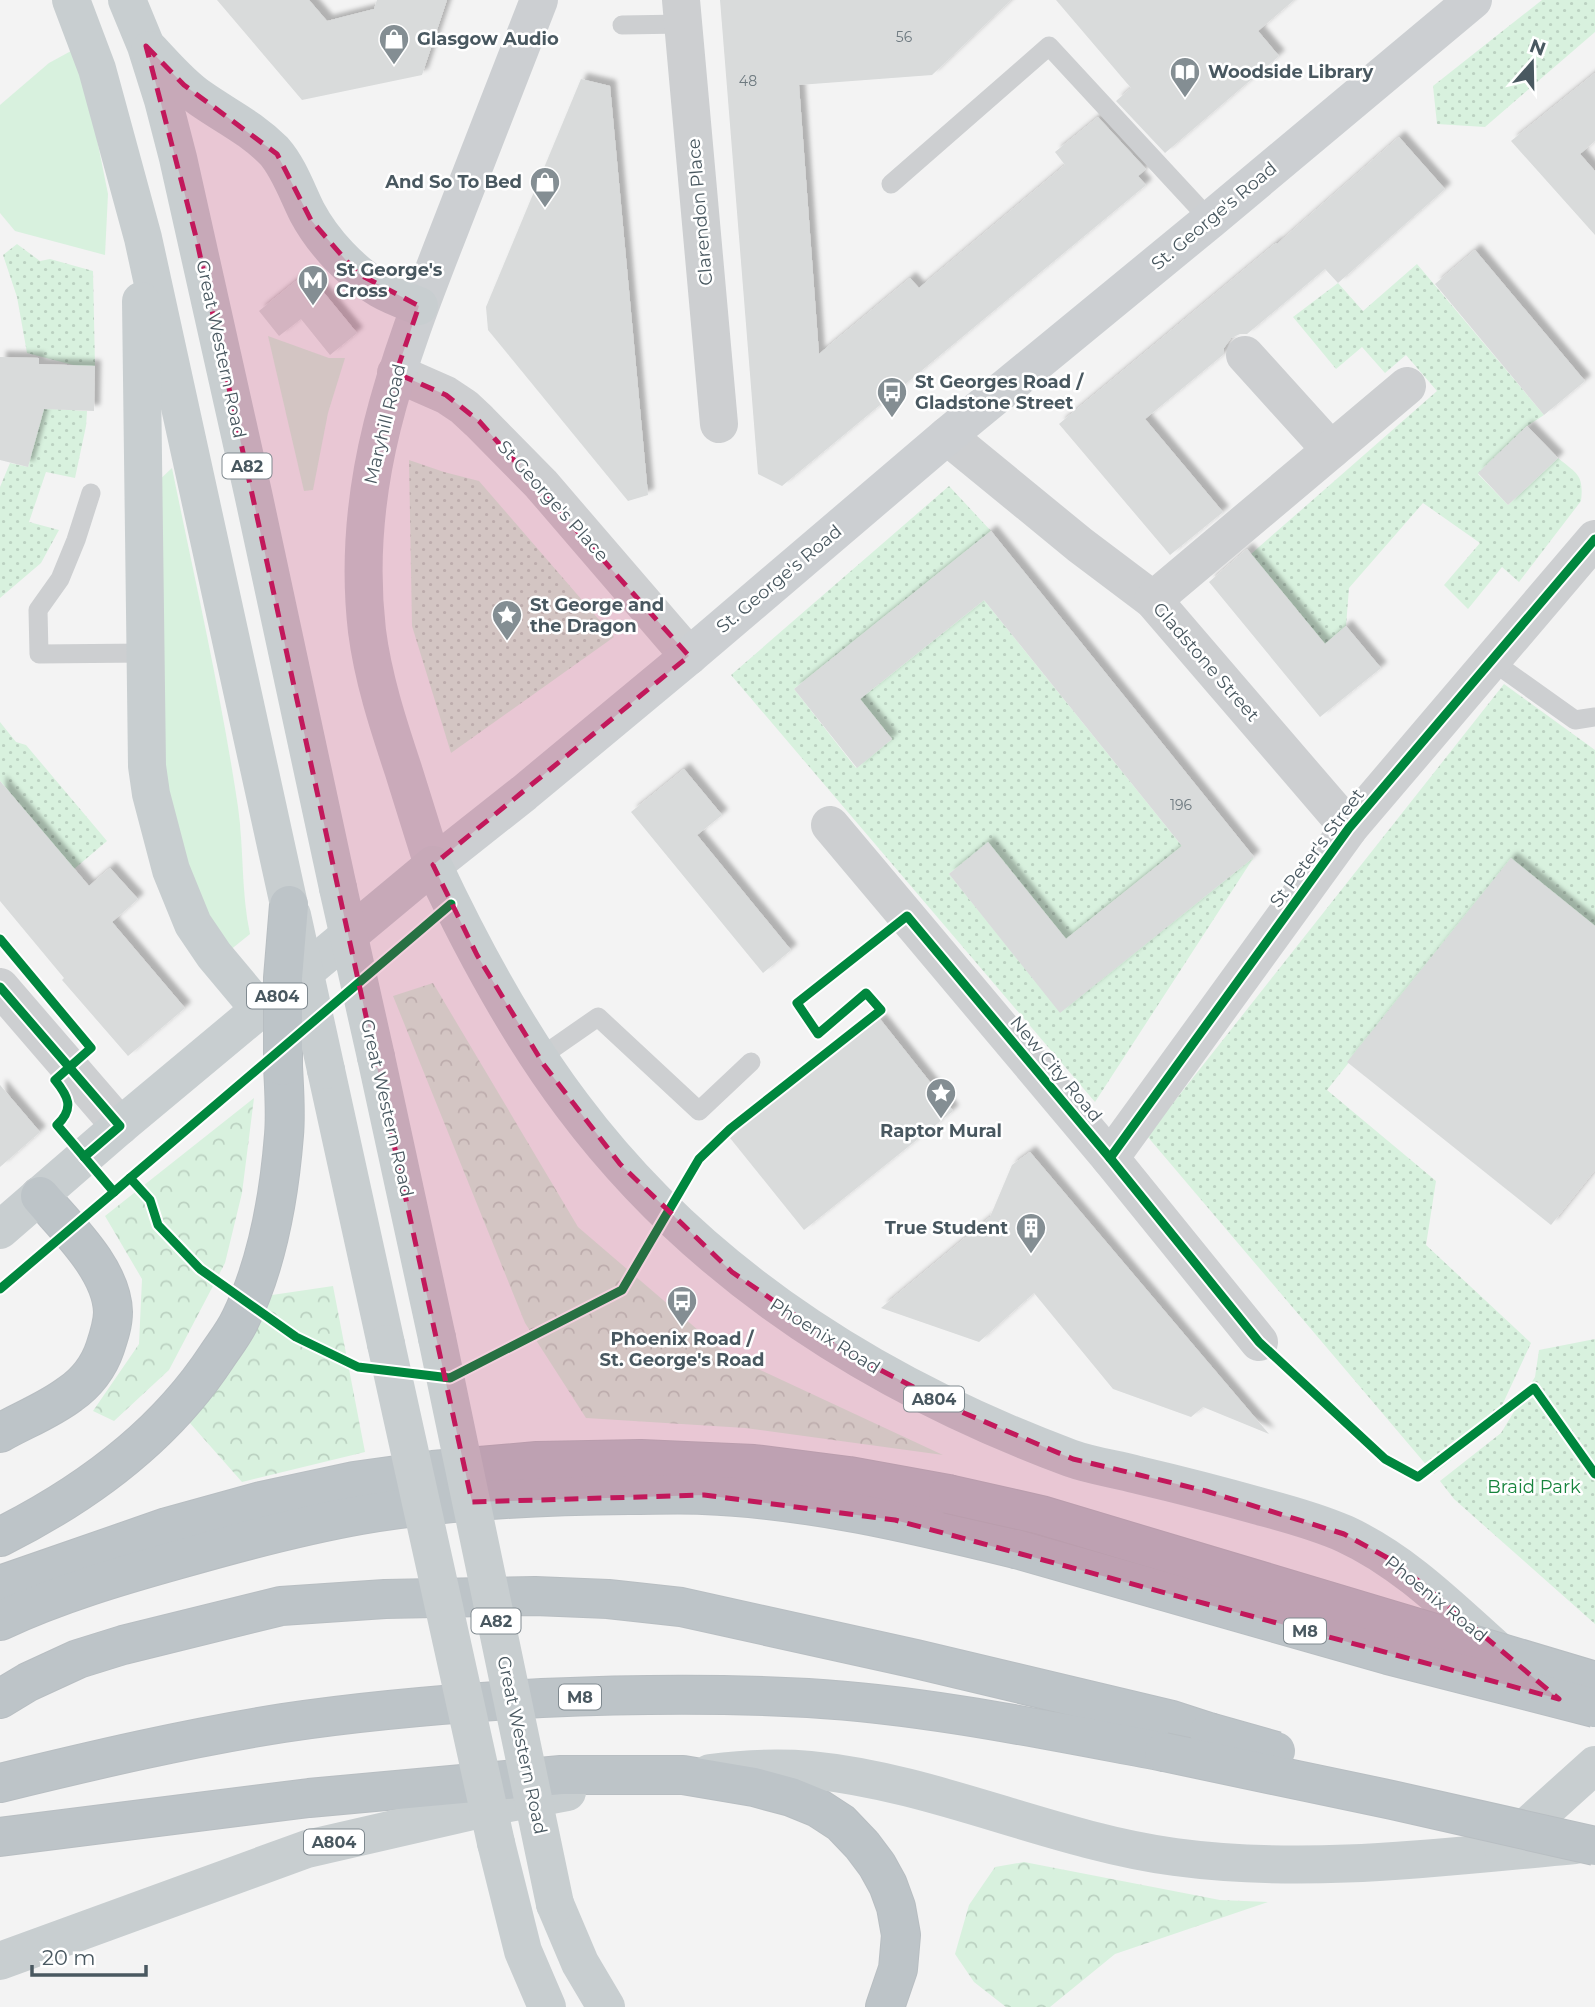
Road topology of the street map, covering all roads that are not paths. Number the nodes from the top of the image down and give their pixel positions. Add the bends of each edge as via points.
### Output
1 (71, 0) edge
2 (127, 0) edge
3 (539, 0) edge
4 (1473, 0) edge
5 (682, 12) edge
6 (622, 25) dead end
7 (146, 46) junction
8 (891, 184) dead end
9 (1210, 220) junction
10 (143, 237) junction
11 (419, 306) junction
12 (1245, 355) dead end
13 (396, 373) junction
14 (1407, 386) dead end
15 (719, 424) dead end
16 (947, 436) junction
17 (1331, 450) junction
18 (91, 493) dead end
19 (1595, 540) edge
20 (1153, 600) junction
21 (145, 653) junction
22 (689, 656) junction
23 (1492, 661) junction
24 (1595, 717) edge
25 (830, 825) dead end
26 (1349, 828) junction
27 (433, 865) junction
28 (289, 905) junction
29 (0, 986) edge
30 (260, 1010) junction
31 (540, 1058) junction
32 (751, 1062) dead end
33 (120, 1126) junction
34 (1110, 1158) junction
35 (40, 1196) junction
36 (0, 1230) edge
37 (1259, 1342) dead end
38 (0, 1433) edge
39 (0, 1538) edge
40 (0, 1585) edge
41 (0, 1620) edge
42 (1595, 1681) edge
43 (0, 1699) edge
44 (1595, 1708) edge
45 (1595, 1725) edge
46 (1595, 1765) edge
47 (683, 1775) junction
48 (0, 1783) edge
49 (0, 1837) edge
50 (1595, 1844) edge
51 (1500, 1852) junction
52 (0, 1961) edge
53 (547, 2007) edge
54 (606, 2007) edge
55 (885, 2007) edge

1 - 10 main road, A82 via 97,69
2 - 7 main road, Great Western Road / A82
3 - 11 street, Maryhill Road
4 - 9 street, St. George's Road
5 - 6 lane
5 - 15 street, Clarendon Place
7 - 11 main road via 184,85 257,134 277,154 311,220 340,257 382,291
7 - 54 main road, Great Western Road / A82, bridge via 197,237 555,1904 580,1963
8 - 9 lane via 1049,46
9 - 16 street, St. George's Road
10 - 21 main road
10 - 28 main road, A82
11 - 13 street, Maryhill Road
12 - 17 street
13 - 22 street, St George's Place via 446,395 472,414 541,484
13 - 27 street, Maryhill Road via 371,472 363,587 382,707
14 - 17 street
16 - 20 street, Gladstone Street
16 - 22 street, St. George's Road
17 - 20 street
18 - 21 lane via 60,579 38,610 39,654
19 - 23 street, St Peter's Street
20 - 26 street, Gladstone Street
21 - 30 main road via 147,766 171,870 192,924
22 - 27 street, St. George's Road
23 - 24 lane via 1575,720
23 - 26 street, St Peter's Street
25 - 34 street, New City Road
26 - 34 street, St Peter's Street
27 - 30 main road, St. George's Road / A804
27 - 31 main road, Phoenix Road / A804 via 477,955
28 - 39 highway, bridge via 284,1132 272,1222 239,1323 201,1380 163,1425 106,1474
28 - 53 main road, A82, bridge via 513,1917
29 - 33 street
30 - 33 main road, St. George's Road / A804
31 - 32 lane via 598,1017 699,1111
31 - 45 main road, Phoenix Road / A804 via 620,1164 696,1241 818,1335 964,1413 1073,1459 1290,1514 1344,1534 1397,1563 1515,1666
33 - 35 main road, St. George's Road / A804
34 - 37 street, New City Road
35 - 36 main road, A804
35 - 38 highway via 98,1268 113,1311 110,1333 86,1381
40 - 42 highway, bridge via 167,1527 354,1481 537,1461 754,1464 849,1476 1041,1515
41 - 44 highway, M8, bridge via 134,1572 303,1526 363,1515 553,1496 704,1495 895,1520
43 - 50 highway, bridge via 78,1659 281,1606 385,1599 608,1599 681,1607 1172,1720
46 - 51 main road
47 - 49 highway via 547,1776 309,1798
47 - 51 main road, A804 via 766,1769 863,1778 1100,1843 1237,1863 1326,1866
47 - 52 main road, A804 via 503,1804 307,1849
47 - 55 highway via 754,1787 800,1801 841,1823 862,1844 888,1885 901,1935 898,1969
48 - 50 highway, M8, bridge via 284,1723 488,1701 696,1694 822,1699 949,1714 1164,1752
50 - 51 main road, A804

